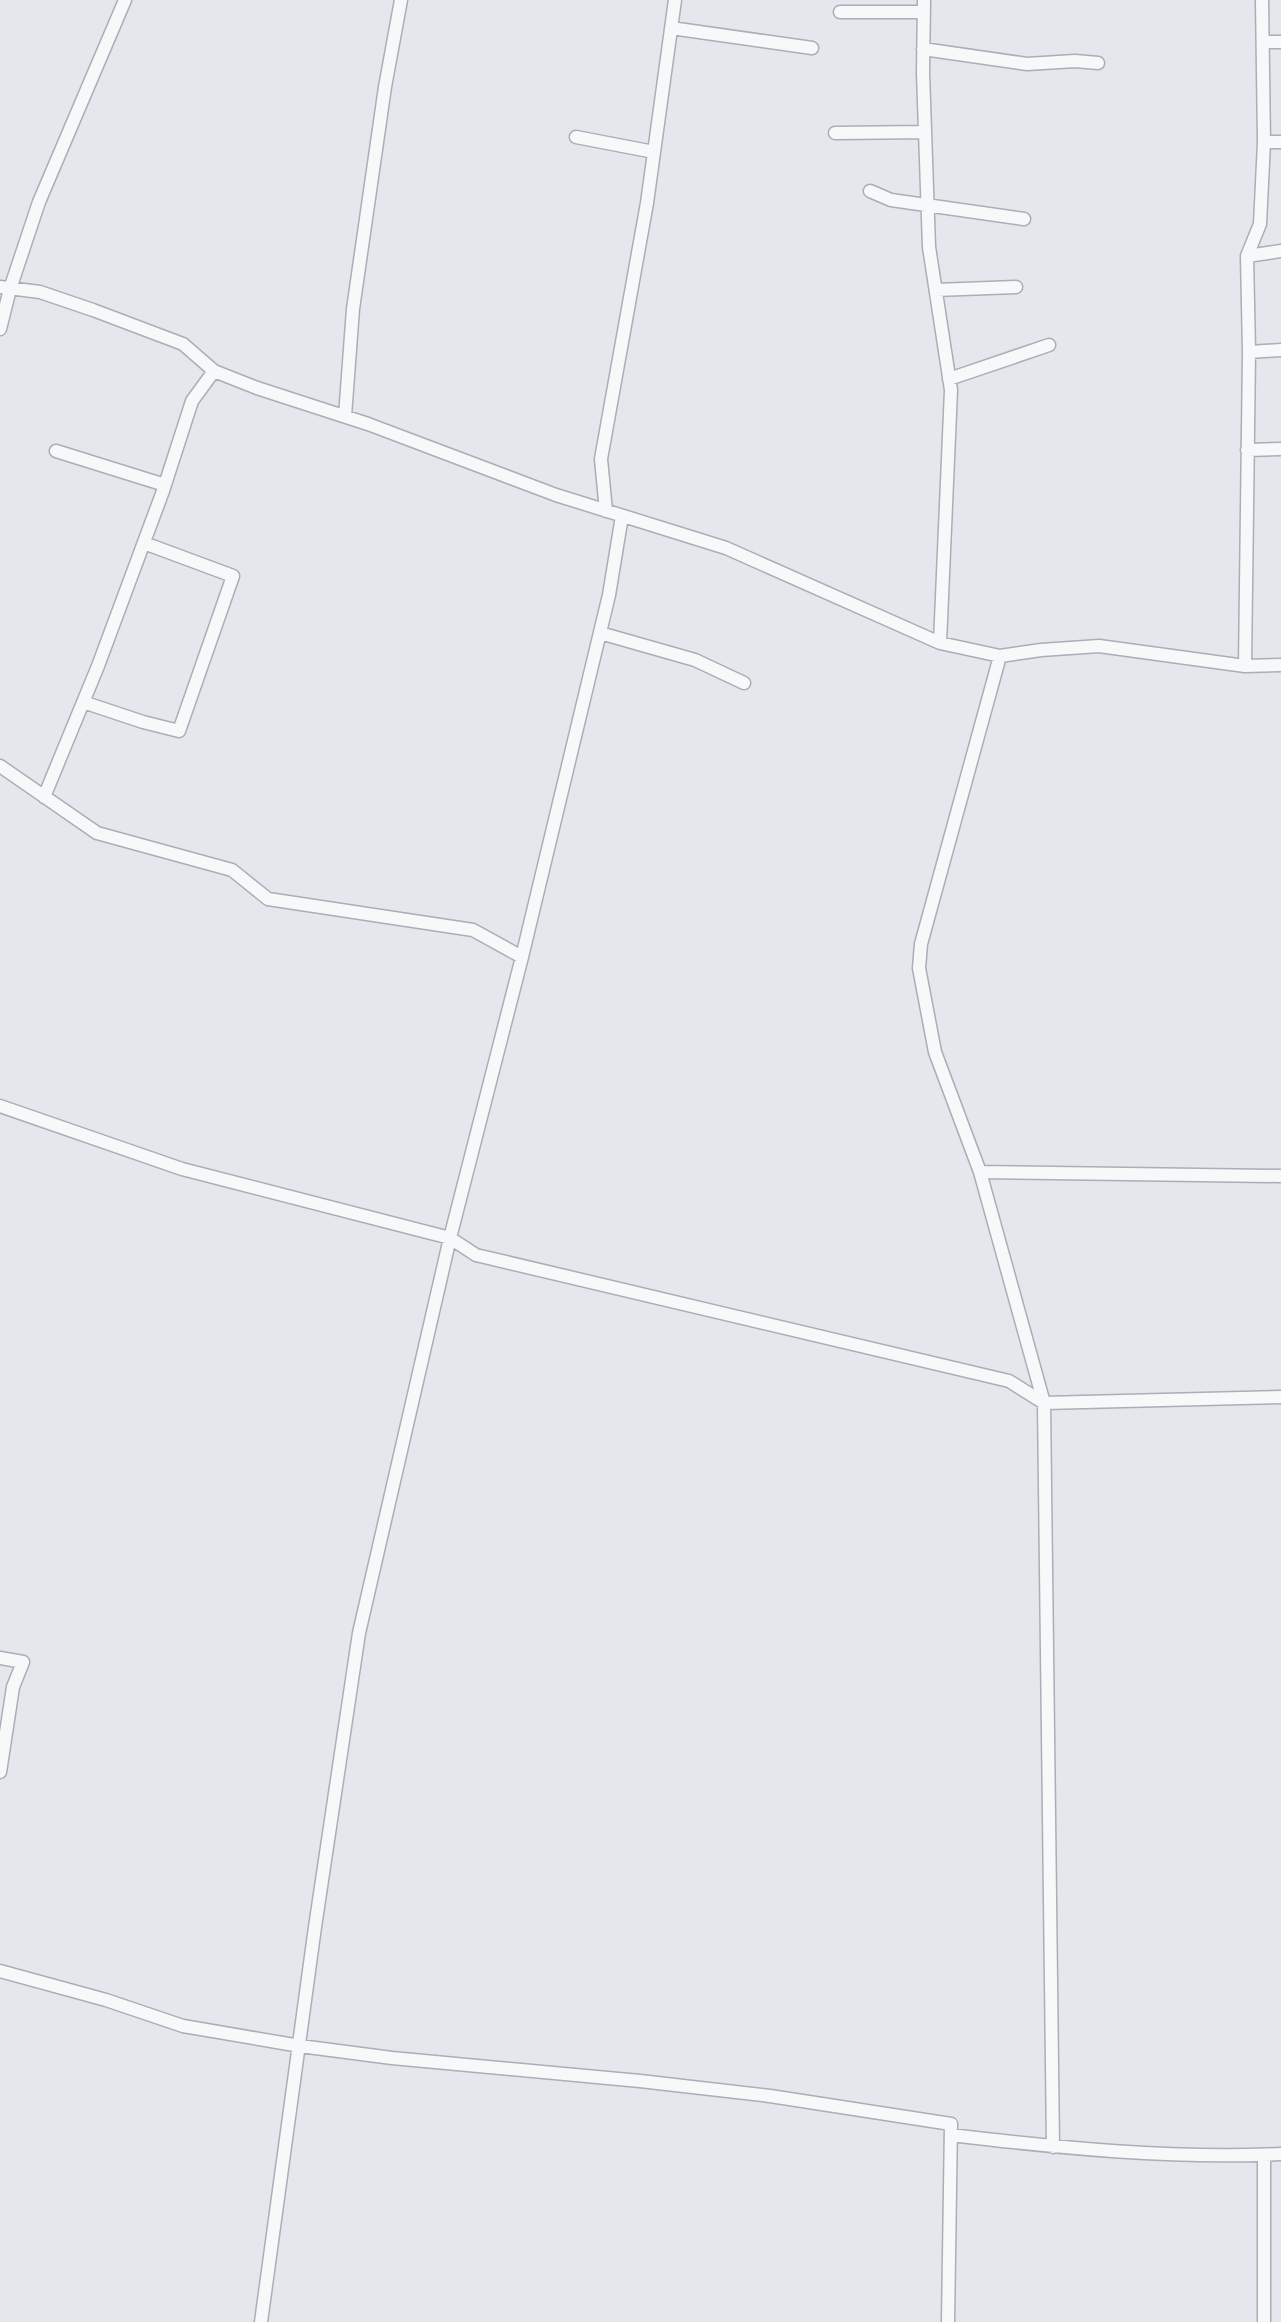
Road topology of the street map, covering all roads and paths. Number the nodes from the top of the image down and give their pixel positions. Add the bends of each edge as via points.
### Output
1 (125, 0) edge
2 (402, 0) edge
3 (675, 0) edge
4 (1262, 0) edge
5 (924, 6) edge
6 (840, 12) dead end
7 (671, 28) junction
8 (1263, 42) junction
9 (1281, 42) edge
10 (812, 48) dead end
11 (923, 49) junction
12 (1098, 63) dead end
13 (925, 132) junction
14 (835, 133) dead end
15 (576, 137) dead end
16 (1264, 142) junction
17 (1281, 142) edge
18 (654, 152) junction
19 (870, 191) dead end
20 (927, 206) junction
21 (1024, 219) dead end
22 (1281, 251) edge
23 (1247, 256) junction
24 (1016, 287) dead end
25 (5, 288) edge
26 (936, 290) junction
27 (0, 329) edge
28 (1049, 345) dead end
29 (1281, 350) edge
30 (1249, 352) junction
31 (214, 371) junction
32 (949, 379) junction
33 (345, 416) junction
34 (1281, 449) edge
35 (1247, 450) junction
36 (56, 451) dead end
37 (165, 484) junction
38 (606, 511) junction
39 (622, 516) junction
40 (144, 543) junction
41 (600, 633) junction
42 (940, 643) junction
43 (1000, 656) junction
44 (1281, 665) edge
45 (1245, 666) junction
46 (744, 683) dead end
47 (83, 702) junction
48 (0, 766) edge
49 (44, 796) junction
50 (522, 957) junction
51 (0, 1106) edge
52 (980, 1172) junction
53 (1281, 1176) edge
54 (450, 1238) junction
55 (1281, 1397) edge
56 (1044, 1403) junction
57 (0, 1658) edge
58 (0, 1772) edge
59 (0, 1971) edge
60 (300, 2046) junction
61 (951, 2135) junction
62 (1053, 2147) junction
63 (1281, 2154) edge
64 (1264, 2155) junction
65 (261, 2322) edge
66 (948, 2322) edge
67 (1264, 2322) edge

1 - 25 street
2 - 33 street via 352,309
3 - 7 street
4 - 8 street
5 - 6 street
5 - 11 street
7 - 10 street
7 - 18 street
8 - 9 street
8 - 16 street
11 - 12 street via 1027,64
11 - 13 street
13 - 14 street
13 - 20 street
15 - 18 street
16 - 17 street
16 - 23 street via 1260,224
18 - 38 street via 601,459
19 - 20 street via 891,200
20 - 21 street
20 - 26 street
22 - 23 street
23 - 30 street
24 - 26 street
25 - 27 street
25 - 31 street via 40,292 183,344
26 - 32 street
28 - 32 street
29 - 30 street
30 - 35 street
31 - 33 street
31 - 37 street via 192,401
32 - 42 street
33 - 38 street
34 - 35 street
35 - 45 street
36 - 37 street
37 - 40 street
38 - 39 street
39 - 41 street
39 - 42 street via 726,548
40 - 47 street
40 - 47 street via 232,576 179,731
41 - 46 street via 695,660
41 - 50 street
42 - 43 street
43 - 45 street via 1099,646
43 - 52 street via 921,944 919,968 935,1052
44 - 45 street
47 - 49 street
48 - 49 street
49 - 50 street via 97,834 232,870 268,899 473,930
50 - 54 street
51 - 54 street via 182,1169
52 - 53 street
52 - 56 street
54 - 56 street via 476,1255 1009,1381
54 - 60 street via 359,1633
55 - 56 street
56 - 62 street
57 - 58 street via 23,1662 13,1687
59 - 60 street via 183,2026
60 - 61 street via 770,2096 951,2124
60 - 65 street
61 - 62 street
61 - 66 street
62 - 64 street
63 - 64 street
64 - 67 street

